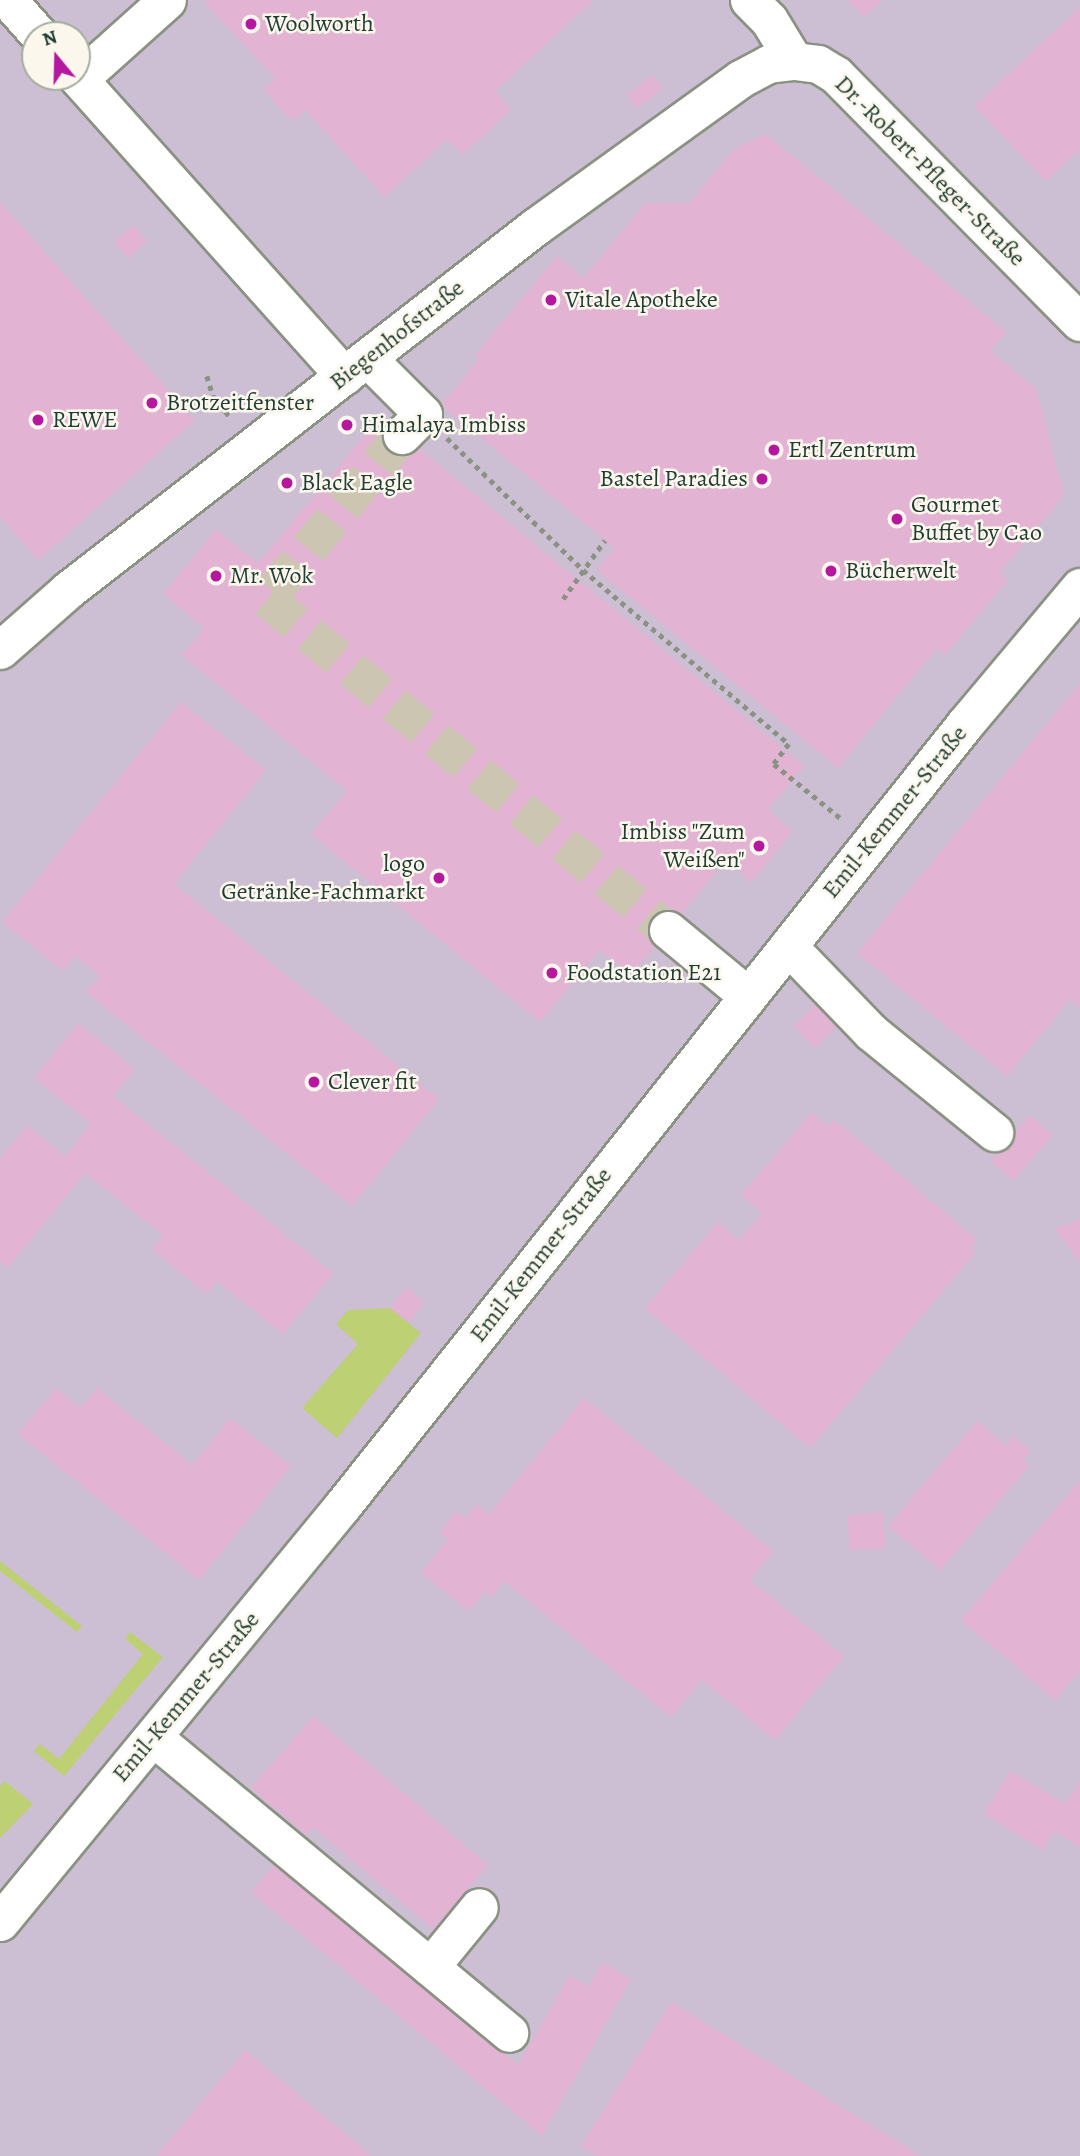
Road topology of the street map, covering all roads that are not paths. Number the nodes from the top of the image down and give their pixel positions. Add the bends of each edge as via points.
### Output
1 (8, 0) edge
2 (167, 0) edge
3 (749, 0) edge
4 (27, 21) edge
5 (794, 61) junction
6 (91, 67) edge
7 (91, 91) edge
8 (1080, 322) edge
9 (356, 367) junction
10 (413, 425) road end
11 (1080, 587) edge
12 (5, 635) edge
13 (668, 930) tunnel mouth
14 (788, 946) junction
15 (748, 996) junction
16 (993, 1132) dead end
17 (153, 1737) junction
18 (479, 1907) dead end
19 (0, 1922) edge
20 (429, 1967) junction
21 (509, 2033) dead end

1 - 4 street
2 - 6 street
3 - 5 street via 769,20
5 - 8 street, Dr.-Robert-Pfleger-Straße via 818,65 836,75
5 - 9 street, Biegenhofstraße via 768,64 740,79 535,227
7 - 9 street
9 - 10 street
9 - 12 street, Biegenhofstraße
11 - 14 street, Emil-Kemmer-Straße
13 - 15 street
14 - 15 street, Emil-Kemmer-Straße
14 - 16 street via 871,1032
15 - 17 street, Emil-Kemmer-Straße
17 - 19 street, Emil-Kemmer-Straße
17 - 20 street
18 - 20 street
20 - 21 street

